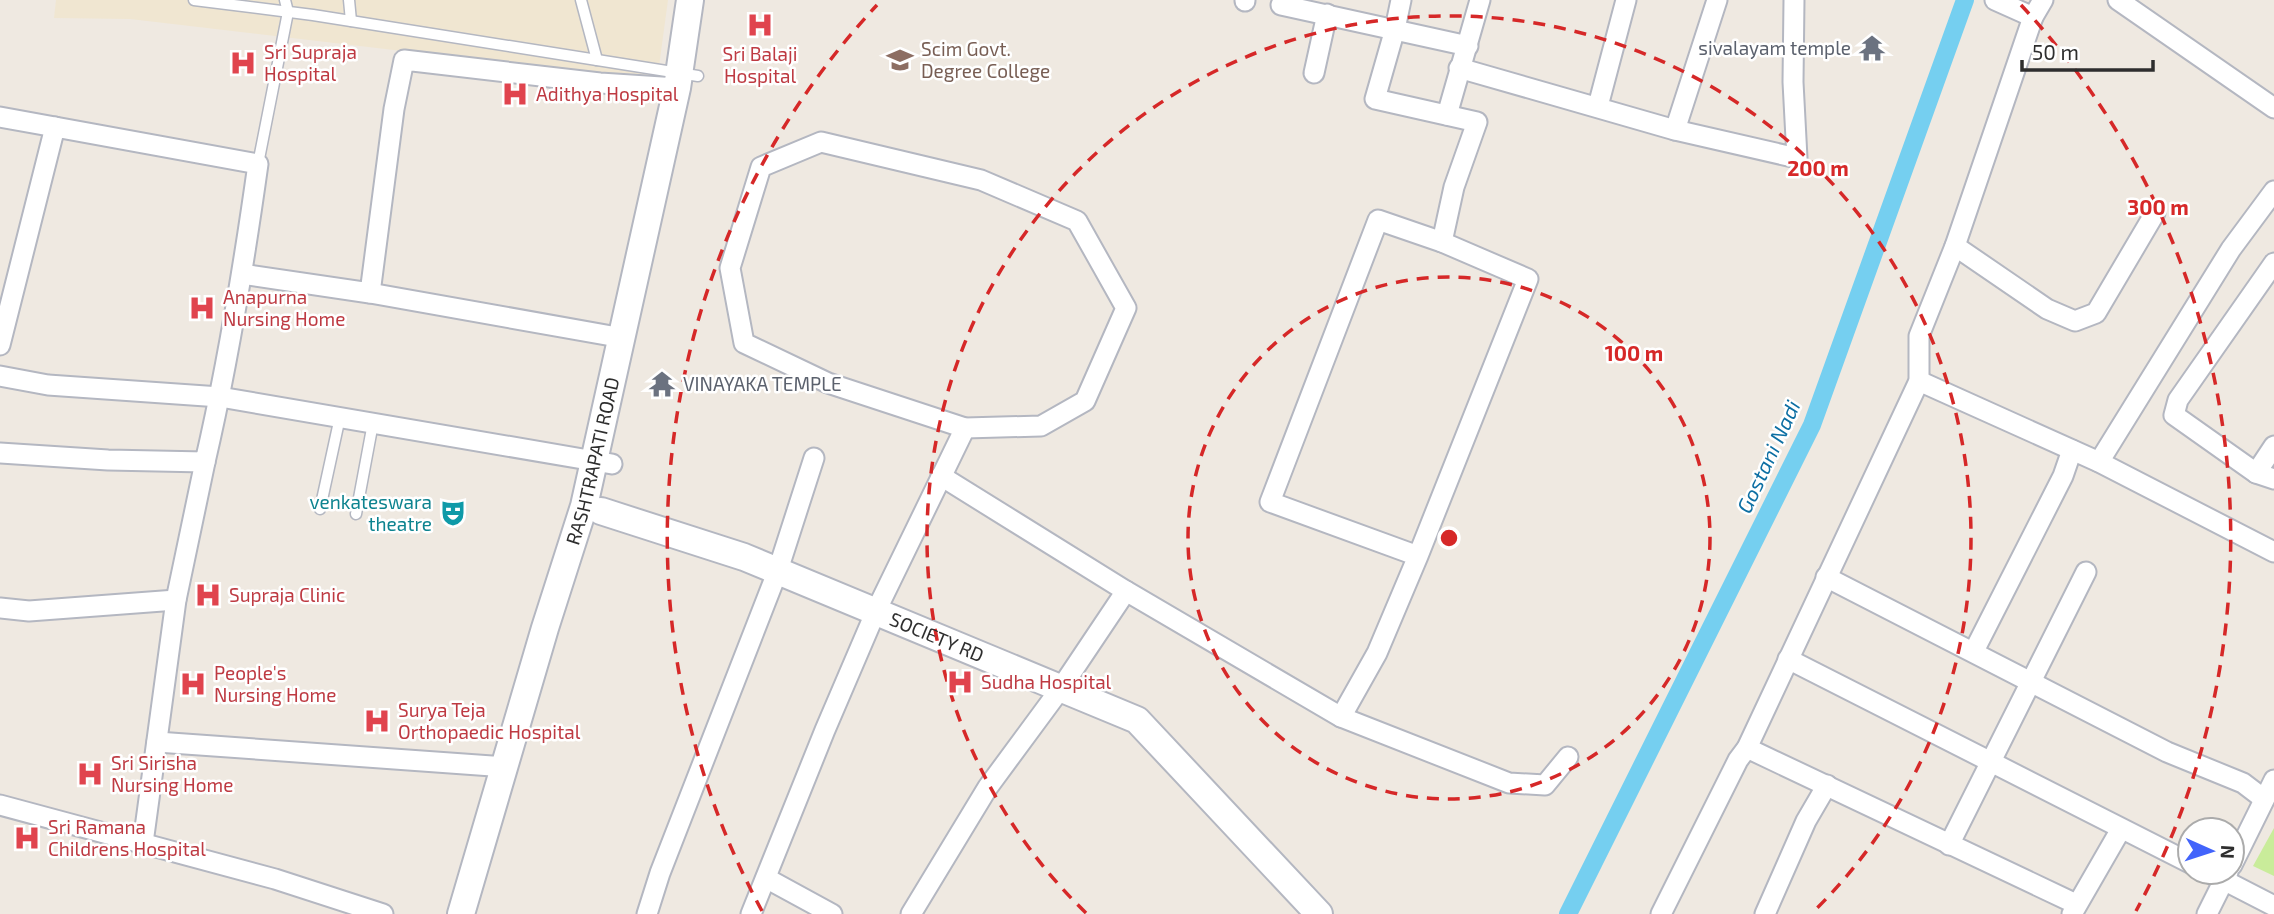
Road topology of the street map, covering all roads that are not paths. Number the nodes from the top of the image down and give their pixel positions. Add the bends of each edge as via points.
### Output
1 (194, 0) edge
2 (285, 0) edge
3 (349, 0) edge
4 (581, 0) edge
5 (690, 0) edge
6 (708, 0) edge
7 (1401, 0) edge
8 (1480, 0) edge
9 (1626, 0) edge
10 (1717, 0) edge
11 (1794, 0) edge
12 (1995, 0) edge
13 (2118, 0) edge
14 (1281, 5) dead end
15 (2038, 8) edge
16 (1321, 9) edge
17 (288, 12) junction
18 (351, 21) junction
19 (1395, 29) junction
20 (1468, 46) junction
21 (597, 60) junction
22 (1459, 68) junction
23 (1314, 73) dead end
24 (685, 79) junction
25 (1598, 106) junction
26 (2274, 108) edge
27 (1447, 115) junction
28 (0, 117) edge
29 (55, 127) junction
30 (1675, 130) junction
31 (258, 164) junction
32 (2274, 191) edge
33 (2155, 213) dead end
34 (1442, 242) junction
35 (1955, 246) junction
36 (2274, 263) edge
37 (242, 274) junction
38 (370, 293) junction
39 (623, 338) junction
40 (0, 345) edge
41 (0, 376) edge
42 (1920, 381) junction
43 (220, 397) junction
44 (340, 417) junction
45 (373, 423) junction
46 (965, 428) junction
47 (2274, 446) edge
48 (2072, 450) junction
49 (0, 453) edge
50 (814, 458) dead end
51 (205, 462) junction
52 (603, 462) junction
53 (2099, 462) junction
54 (2265, 476) edge
55 (941, 477) junction
56 (320, 509) dead end
57 (601, 511) junction
58 (356, 514) dead end
59 (2274, 552) edge
60 (1418, 556) junction
61 (778, 570) junction
62 (2086, 572) dead end
63 (1826, 577) junction
64 (1126, 591) junction
65 (176, 600) junction
66 (0, 608) edge
67 (876, 611) junction
68 (1973, 651) junction
69 (1788, 659) junction
70 (2031, 684) junction
71 (1061, 688) junction
72 (1341, 718) junction
73 (157, 742) junction
74 (1747, 748) junction
75 (1568, 757) dead end
76 (1990, 762) junction
77 (506, 767) junction
78 (2274, 780) edge
79 (1827, 785) junction
80 (2264, 799) junction
81 (0, 805) edge
82 (2122, 829) junction
83 (2246, 831) edge
84 (143, 843) junction
85 (1949, 845) junction
86 (2176, 856) edge
87 (766, 877) junction
88 (2218, 886) edge
89 (2244, 886) edge
90 (2274, 906) edge
91 (2074, 909) edge
92 (383, 914) edge
93 (461, 914) edge
94 (480, 914) edge
95 (647, 914) edge
96 (751, 914) edge
97 (832, 914) edge
98 (911, 914) edge
99 (1319, 914) edge
100 (1661, 914) edge
101 (1765, 914) edge
102 (2207, 914) edge

1 - 17 lane
2 - 17 lane
3 - 18 lane
4 - 21 lane
5 - 24 street, RASHTRAPATI ROAD
6 - 24 street, RASHTRAPATI ROAD
7 - 19 street
8 - 20 street
9 - 25 street
10 - 30 street
11 - 30 street via 1797,158
12 - 15 street
13 - 26 street
14 - 16 street
15 - 35 street
16 - 19 street
16 - 23 street
17 - 18 lane
17 - 31 lane
18 - 21 lane
19 - 20 street
19 - 27 street via 1375,99
20 - 22 street
21 - 24 lane
22 - 25 street
22 - 27 street
24 - 38 street via 600,83 404,60
24 - 39 street, RASHTRAPATI ROAD
24 - 52 street, RASHTRAPATI ROAD
25 - 30 street
27 - 34 street via 1477,122 1454,187
28 - 29 street
29 - 31 street
29 - 40 street
31 - 37 street
32 - 53 street via 2231,249
33 - 35 street via 2096,313 2075,321 2047,309
34 - 60 street via 1528,279
34 - 60 street via 1378,220 1270,502
35 - 42 street via 1919,336
36 - 54 street via 2178,400 2174,415
37 - 38 street
37 - 43 street
38 - 39 street
39 - 52 street, RASHTRAPATI ROAD
41 - 43 street via 48,385
42 - 48 street
42 - 63 street
43 - 44 street
43 - 51 street
44 - 45 street
44 - 56 lane
45 - 52 street
45 - 58 lane
46 - 46 street via 1041,426 1085,401 1126,308 1077,221 981,180 821,142 761,167 730,268 744,343 828,383
46 - 55 street
47 - 54 street
48 - 53 street
48 - 68 street
49 - 51 street
50 - 61 street
51 - 65 street
52 - 57 street, RASHTRAPATI ROAD
52 - 77 street, RASHTRAPATI ROAD via 545,628
53 - 59 street
55 - 64 street
55 - 67 street
57 - 61 street, SOCIETY RD
57 - 94 street, RASHTRAPATI ROAD
60 - 72 street via 1377,653
61 - 67 street, SOCIETY RD
61 - 95 street
62 - 70 street
63 - 68 street
63 - 69 street
64 - 71 street
64 - 72 street
65 - 66 street via 29,611
65 - 73 street
67 - 71 street, SOCIETY RD
67 - 87 street
68 - 70 street
69 - 74 street
69 - 76 street
70 - 76 street
70 - 80 street via 2167,752 2243,783
71 - 98 street via 988,788
71 - 99 street, SOCIETY RD via 1137,720
72 - 75 street via 1508,783 1545,785
73 - 77 street
73 - 84 street
74 - 79 street
74 - 100 street
76 - 82 street
76 - 85 street
77 - 93 street, RASHTRAPATI ROAD
78 - 80 street
79 - 85 street
79 - 101 street
80 - 83 street
81 - 84 street
82 - 86 street
82 - 91 street
84 - 92 street via 275,878
85 - 91 street
87 - 96 street
87 - 97 street
88 - 102 street
89 - 90 street

